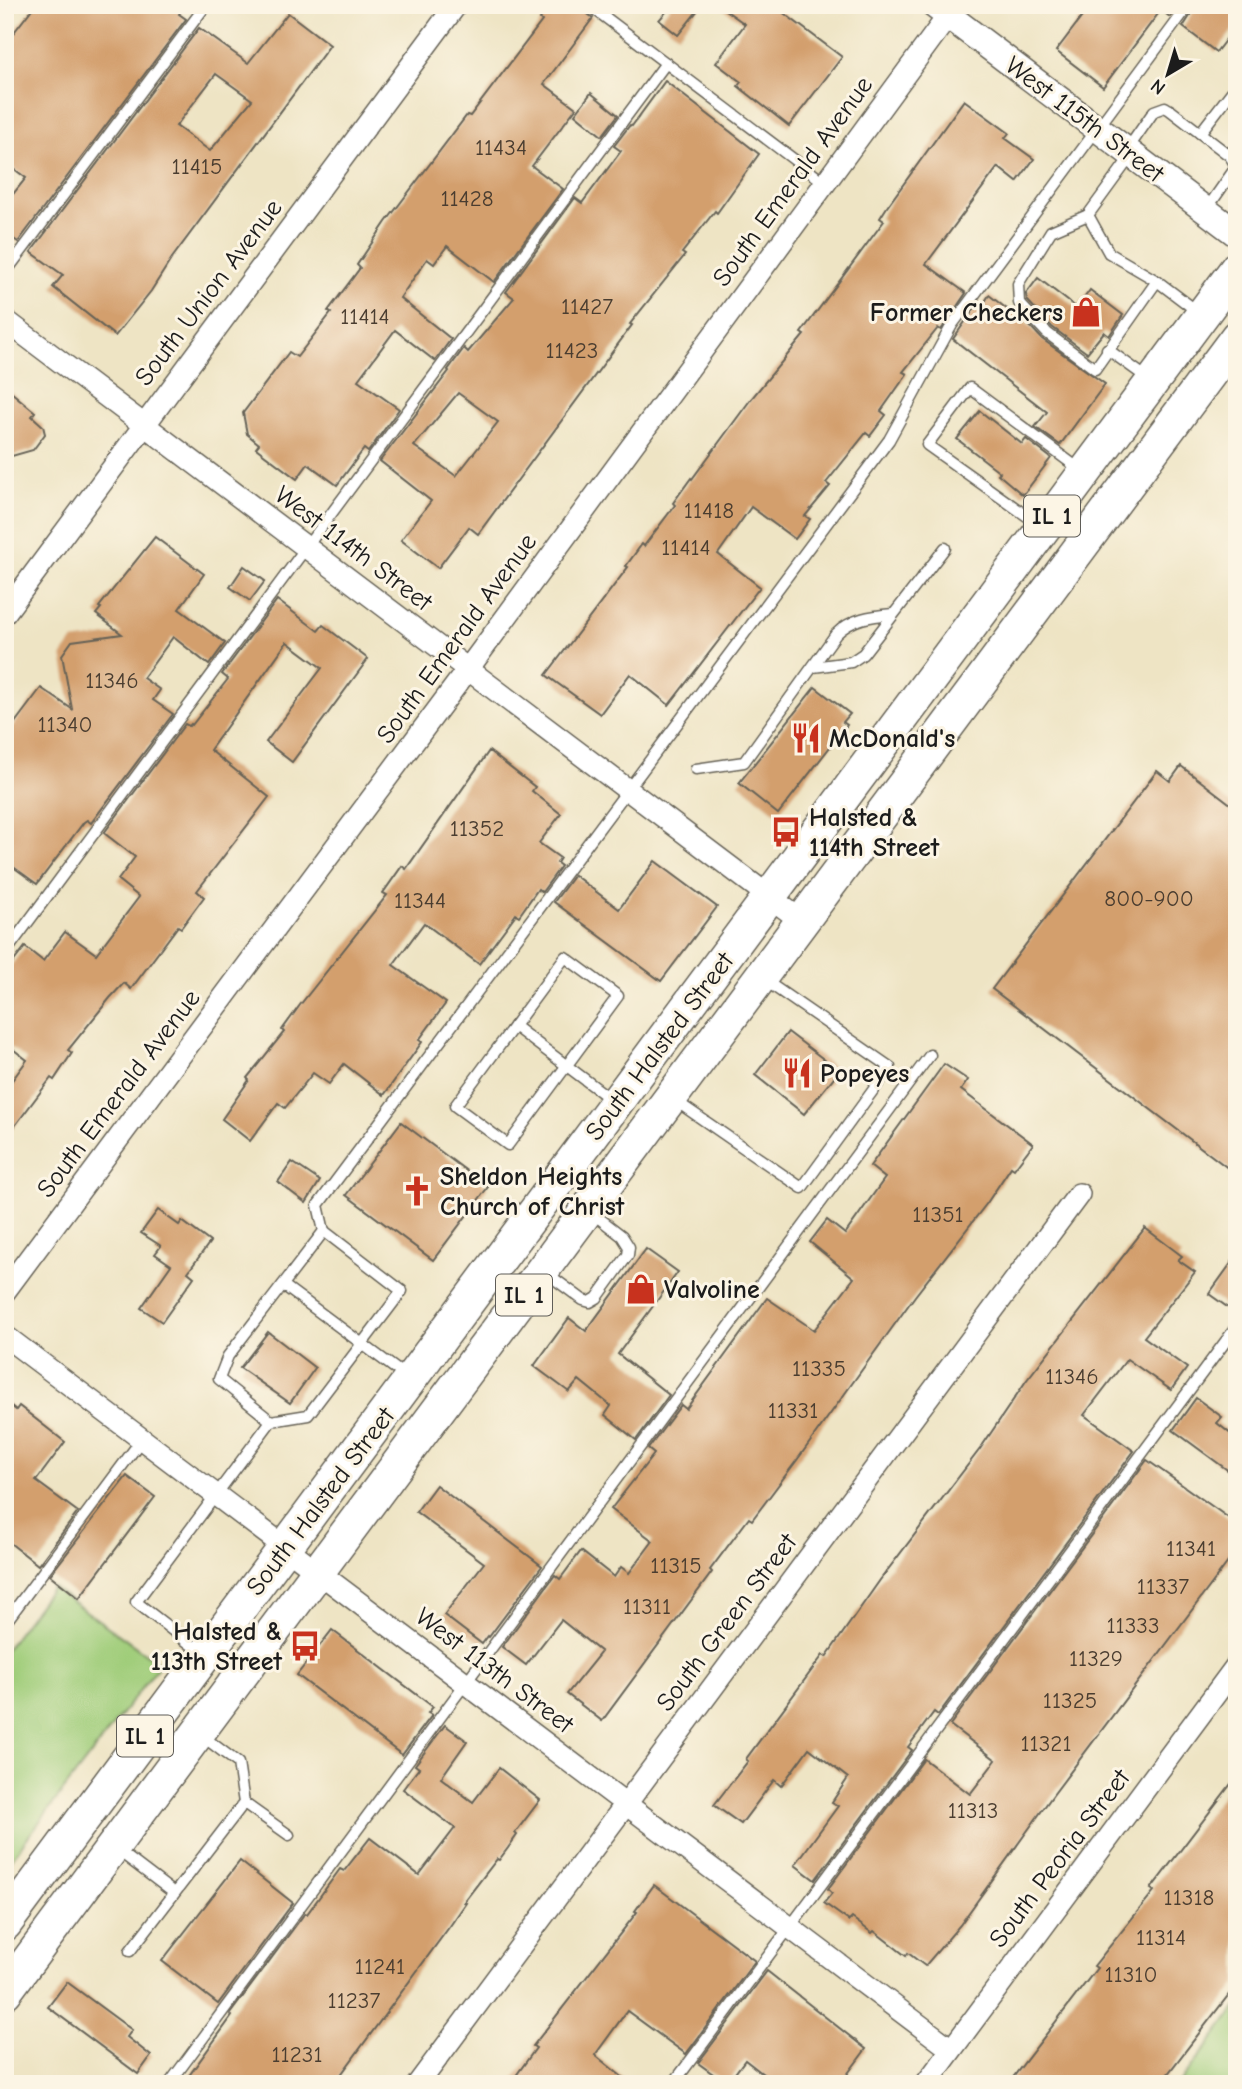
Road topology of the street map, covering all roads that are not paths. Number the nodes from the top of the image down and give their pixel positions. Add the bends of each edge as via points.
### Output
1 (206, 5) edge
2 (456, 5) edge
3 (589, 5) edge
4 (1189, 5) edge
5 (941, 11) edge
6 (666, 64) junction
7 (1237, 85) edge
8 (1097, 129) junction
9 (1199, 133) junction
10 (1129, 153) junction
11 (1236, 164) edge
12 (825, 183) junction
13 (1206, 210) junction
14 (1088, 215) junction
15 (1237, 234) edge
16 (1237, 268) edge
17 (5, 273) edge
18 (1157, 281) junction
19 (1202, 315) junction
20 (5, 320) edge
21 (1237, 337) edge
22 (1107, 349) junction
23 (1152, 382) junction
24 (145, 425) junction
25 (1084, 473) junction
26 (1044, 527) junction
27 (307, 548) junction
28 (944, 548) dead end
29 (5, 613) edge
30 (893, 614) junction
31 (813, 667) junction
32 (468, 669) junction
33 (696, 769) dead end
34 (628, 790) junction
35 (769, 897) junction
36 (803, 922) junction
37 (5, 953) edge
38 (761, 977) junction
39 (514, 1026) junction
40 (930, 1055) dead end
41 (567, 1067) junction
42 (671, 1098) junction
43 (616, 1103) junction
44 (1079, 1194) dead end
45 (588, 1209) junction
46 (324, 1231) junction
47 (543, 1270) junction
48 (283, 1285) junction
49 (5, 1291) edge
50 (1237, 1326) edge
51 (5, 1336) edge
52 (362, 1344) junction
53 (411, 1379) junction
54 (271, 1421) junction
55 (142, 1439) junction
56 (216, 1496) junction
57 (285, 1547) junction
58 (318, 1572) junction
59 (5, 1623) edge
60 (205, 1656) junction
61 (1237, 1665) edge
62 (465, 1683) junction
63 (199, 1733) junction
64 (244, 1803) junction
65 (626, 1804) junction
66 (289, 1835) dead end
67 (113, 1847) junction
68 (174, 1893) junction
69 (5, 1924) edge
70 (789, 1927) junction
71 (130, 1951) dead end
72 (5, 1992) edge
73 (951, 2049) junction
74 (169, 2084) edge
75 (418, 2084) edge
76 (673, 2084) edge
77 (926, 2084) edge

1 - 17 lane
2 - 24 street, South Union Avenue
3 - 6 lane
4 - 8 lane
5 - 8 street, West 115th Street
5 - 12 street, South Emerald Avenue
6 - 12 lane
6 - 27 lane
7 - 9 lane
8 - 10 street, West 115th Street
8 - 34 lane via 952,325 888,440
9 - 10 lane via 1170,110 1158,108
9 - 11 lane
10 - 13 street, West 115th Street
10 - 14 lane
11 - 13 lane
12 - 32 street, South Emerald Avenue
13 - 15 street, West 115th Street
14 - 18 lane via 1109,253
14 - 22 lane via 1051,231 1018,284 1019,303 1047,333 1095,369
16 - 19 main road, South Halsted Street / IL 1
18 - 19 lane
18 - 22 lane
19 - 23 main road, South Halsted Street / IL 1
20 - 24 street, West 114th Street
21 - 36 main road, South Halsted Street / IL 1
22 - 23 lane
23 - 25 main road, South Halsted Street / IL 1
24 - 27 street, West 114th Street
24 - 29 street, South Union Avenue
25 - 26 main road, South Halsted Street / IL 1
25 - 26 lane via 970,388 927,445
26 - 35 main road, South Halsted Street / IL 1
27 - 32 street, West 114th Street
27 - 37 lane
28 - 30 lane
30 - 31 lane via 845,625
30 - 31 lane via 863,654 851,662
31 - 33 lane via 744,762
32 - 34 street, West 114th Street
32 - 49 street, South Emerald Avenue
34 - 35 street, West 114th Street
34 - 46 lane via 318,1206
35 - 36 street, West 114th Street
35 - 43 main road, South Halsted Street / IL 1
36 - 38 main road, South Halsted Street / IL 1
38 - 42 main road, South Halsted Street / IL 1
38 - 42 lane via 890,1067 802,1188
39 - 41 lane
39 - 41 lane via 565,957 618,996
39 - 41 lane via 455,1106 508,1145
40 - 62 lane
41 - 43 lane
42 - 45 main road, South Halsted Street / IL 1
43 - 53 main road, South Halsted Street / IL 1
44 - 65 street, South Green Street
45 - 47 main road, South Halsted Street / IL 1
45 - 47 lane via 629,1247 597,1298 583,1300
46 - 48 lane
46 - 52 lane via 402,1291
47 - 58 main road, South Halsted Street / IL 1
48 - 52 lane
48 - 54 lane via 228,1356 219,1379
50 - 70 lane
51 - 55 street, West 113th Street
52 - 53 lane
52 - 54 lane via 308,1415
53 - 57 main road, South Halsted Street / IL 1
54 - 56 lane
55 - 56 street, West 113th Street
55 - 59 lane
56 - 57 street, West 113th Street
56 - 60 lane via 136,1602
57 - 58 street, West 113th Street
57 - 60 main road, South Halsted Street / IL 1
58 - 62 street, West 113th Street
58 - 63 main road, South Halsted Street / IL 1
60 - 69 main road, South Halsted Street / IL 1
61 - 73 street, South Peoria Street
62 - 65 street, West 113th Street
62 - 74 lane
63 - 64 lane via 237,1763
63 - 67 main road, South Halsted Street / IL 1
64 - 66 lane
64 - 68 lane
65 - 70 street, West 113th Street
65 - 75 street, South Green Street
67 - 68 lane
67 - 72 main road, South Halsted Street / IL 1
68 - 71 lane
70 - 73 street, West 113th Street
70 - 76 lane
73 - 77 street, South Peoria Street

